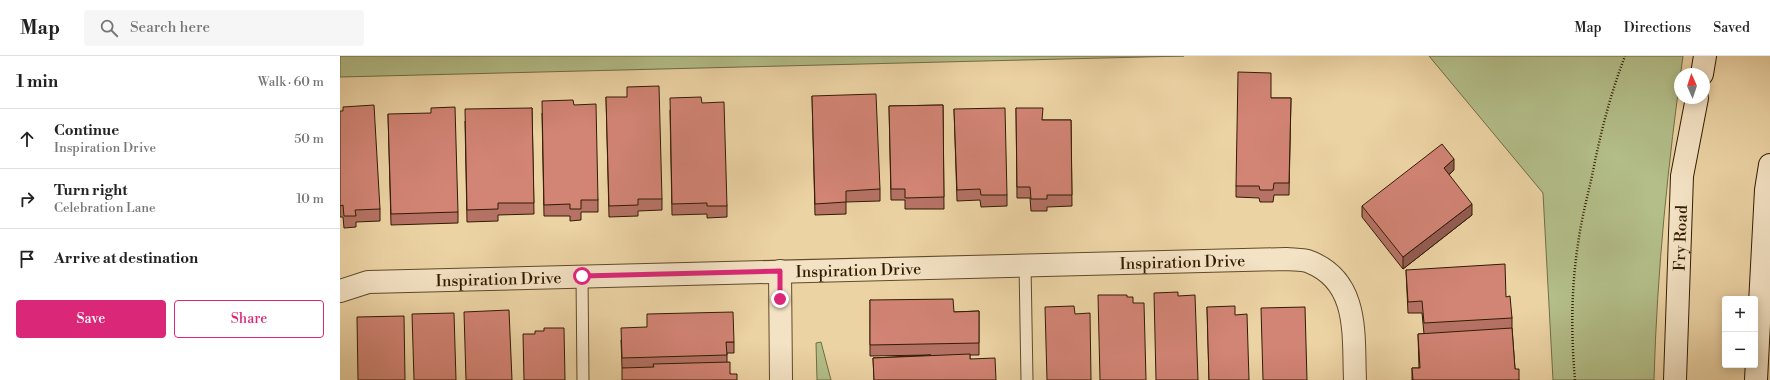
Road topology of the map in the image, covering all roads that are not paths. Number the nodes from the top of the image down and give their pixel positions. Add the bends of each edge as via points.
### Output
1 (1705, 56) edge
2 (1703, 68) edge
3 (1696, 104) edge
4 (1770, 165) edge
5 (1025, 265) junction
6 (780, 271) junction
7 (582, 276) junction
8 (340, 291) edge
9 (583, 380) edge
10 (781, 380) edge
11 (1027, 380) edge
12 (1355, 380) edge
13 (1675, 380) edge
14 (1756, 380) edge

1 - 2 street
3 - 13 street, Fry Road via 1682,176
4 - 14 street via 1766,190
5 - 6 street, Inspiration Drive
5 - 11 lane
5 - 12 street, Inspiration Drive via 1286,259 1309,262 1329,271 1345,292 1353,317
6 - 7 street, Inspiration Drive
6 - 10 street
7 - 8 street, Inspiration Drive via 368,282
7 - 9 lane

